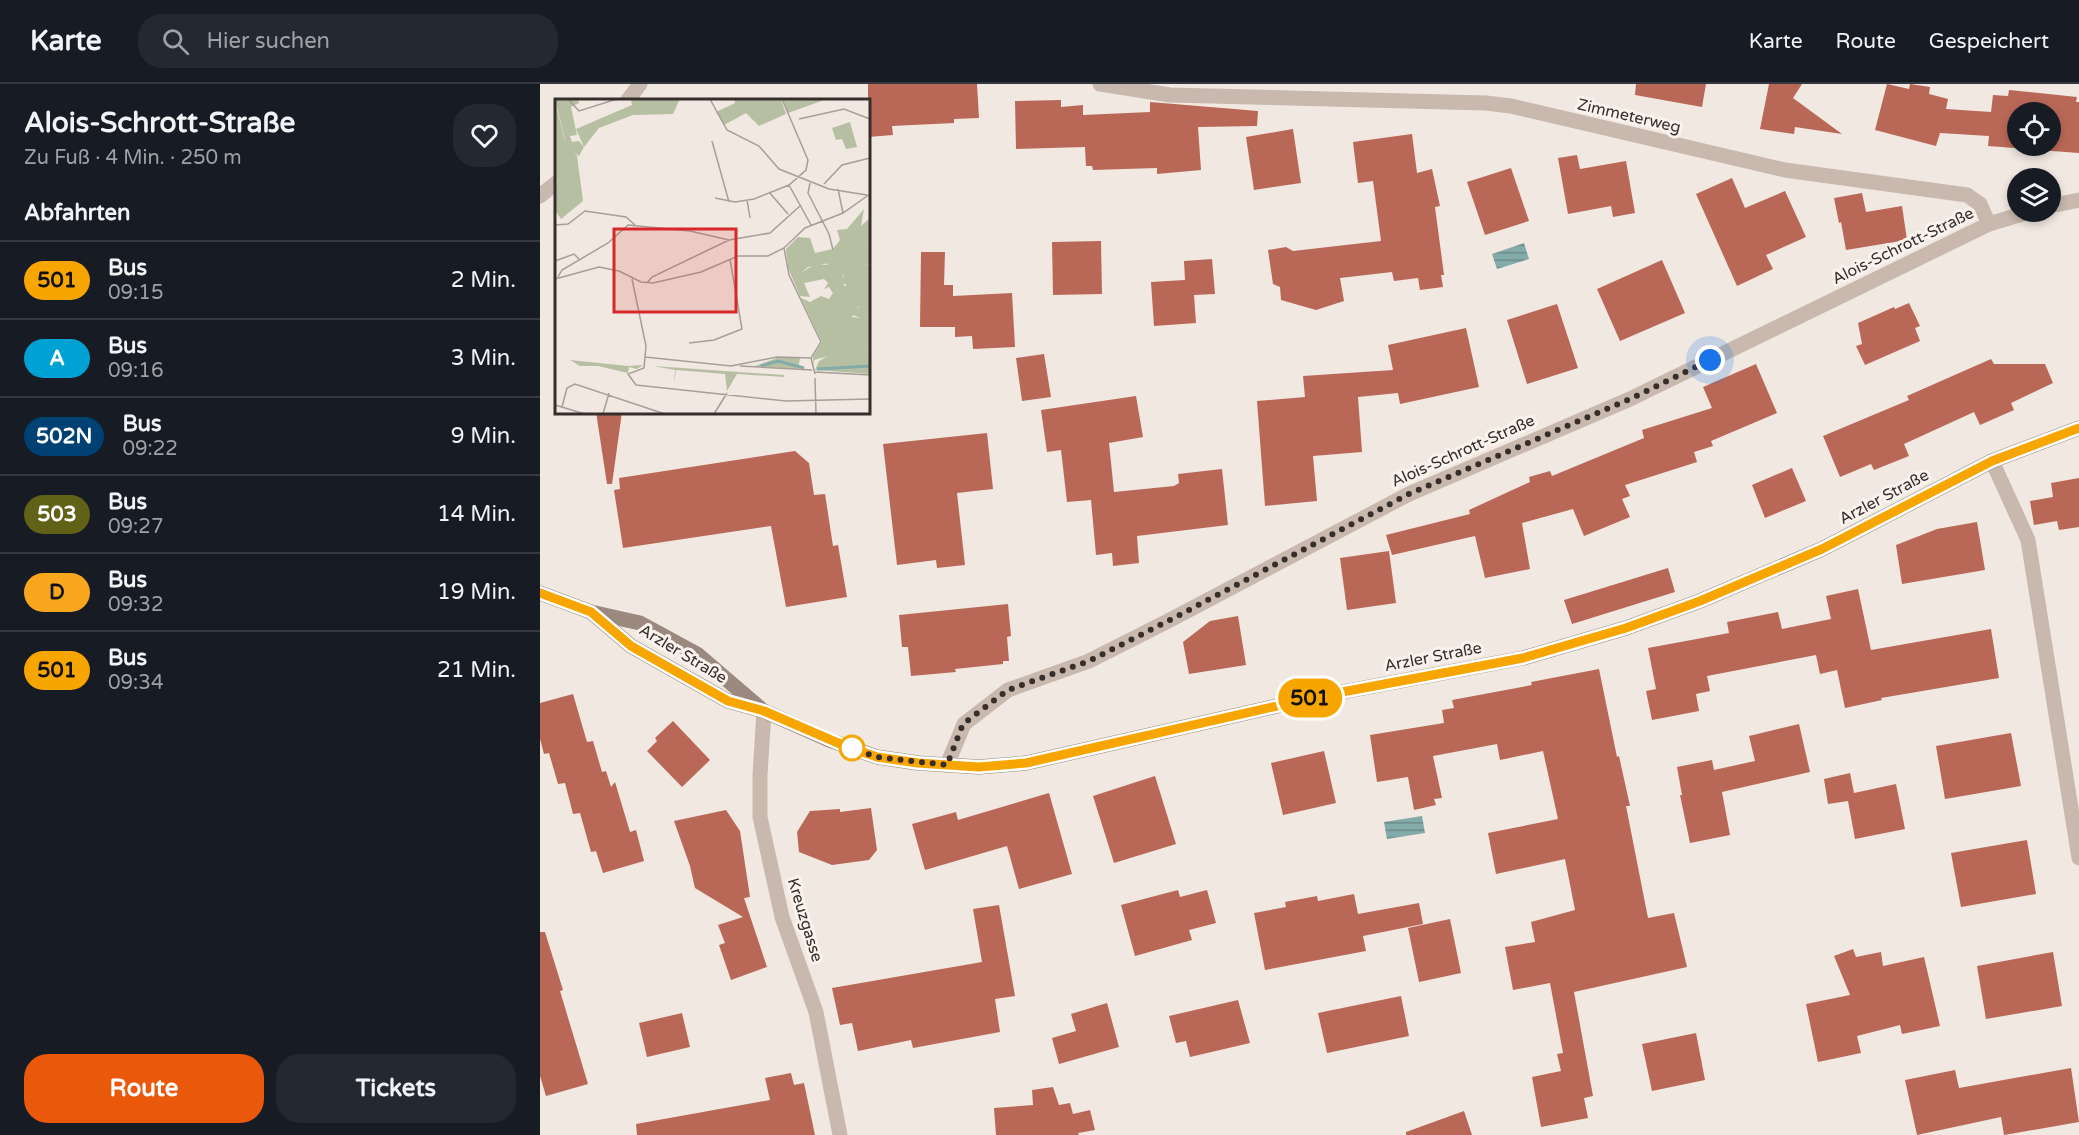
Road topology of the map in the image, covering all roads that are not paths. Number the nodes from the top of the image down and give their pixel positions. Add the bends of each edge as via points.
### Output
1 (640, 84) edge
2 (1100, 84) edge
3 (629, 99) edge
4 (555, 184) edge
5 (540, 196) edge
6 (2079, 200) edge
7 (2061, 204) edge
8 (2007, 219) edge
9 (1989, 224) junction
10 (2079, 428) edge
11 (1992, 461) junction
12 (540, 593) edge
13 (591, 612) junction
14 (764, 711) junction
15 (947, 765) junction
16 (2079, 858) edge
17 (840, 1135) edge

1 - 3 street
2 - 9 street, Zimmeterweg via 1170,95 1511,106 1785,170 1967,195 1980,204
4 - 5 street
6 - 7 street
8 - 9 street, Alois-Schrott-Straße
9 - 15 street, Alois-Schrott-Straße via 1630,399 1409,494 1089,661 1008,690 963,724
10 - 11 main road, Arzler Straße
11 - 15 main road, Arzler Straße via 1822,549 1700,601 1626,628 1523,658 1321,696 1026,763
11 - 16 street via 2028,540
12 - 13 main road, Arzler Straße
13 - 14 main road, Arzler Straße via 631,646 683,677 728,701
13 - 14 main road, Arzler Straße via 640,623 697,654
14 - 15 main road, Arzler Straße via 877,757
14 - 17 street, Kreuzgasse via 760,818 782,917 816,1011

